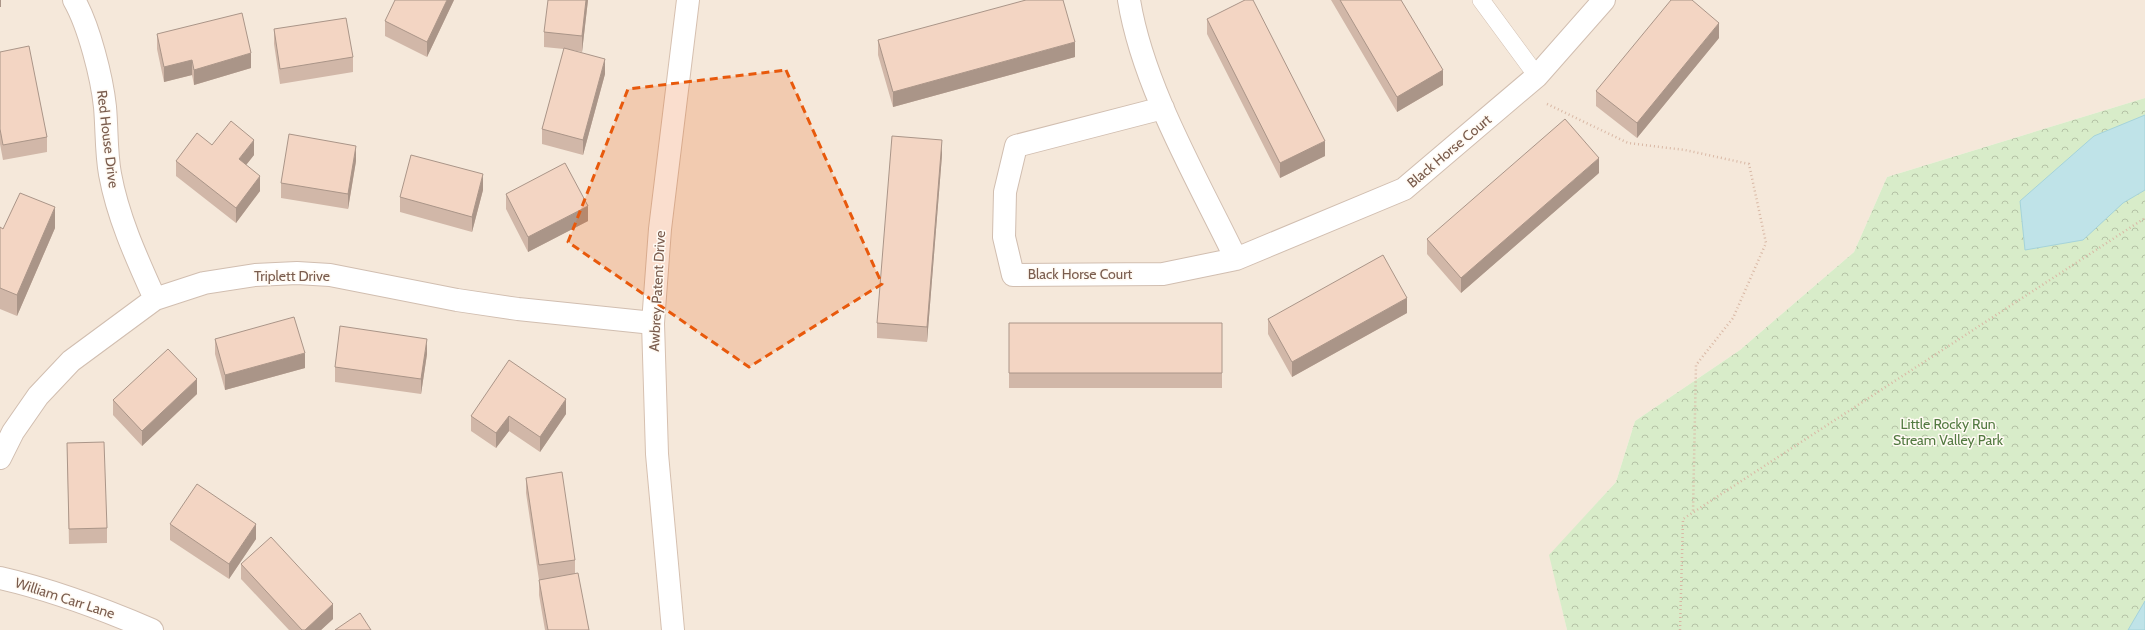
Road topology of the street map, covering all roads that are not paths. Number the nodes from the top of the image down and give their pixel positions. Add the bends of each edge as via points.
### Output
1 (688, 0) edge
2 (1129, 0) edge
3 (1481, 0) edge
4 (1604, 0) edge
5 (80, 2) edge
6 (1537, 76) junction
7 (1163, 108) junction
8 (1236, 259) junction
9 (155, 300) junction
10 (653, 323) junction
11 (0, 458) edge
12 (0, 578) edge
13 (152, 630) edge
14 (673, 630) edge

1 - 10 street, Awbrey Patent Drive via 660,229
2 - 7 street via 1133,24
3 - 6 lane
4 - 6 street, Black Horse Court
5 - 9 street, Red House Drive via 97,63 105,106 110,173 115,200 134,253
6 - 8 street, Black Horse Court via 1404,189
7 - 8 street
7 - 8 street, Black Horse Court via 1016,146 1005,192 1004,237 1013,275 1163,274
9 - 10 street, Triplett Drive via 204,283 254,275 297,273 358,279 518,310
9 - 11 street, Triplett Drive via 71,361 38,396
10 - 14 street, Awbrey Patent Drive via 657,454
12 - 13 street, William Carr Lane via 25,583 93,605

